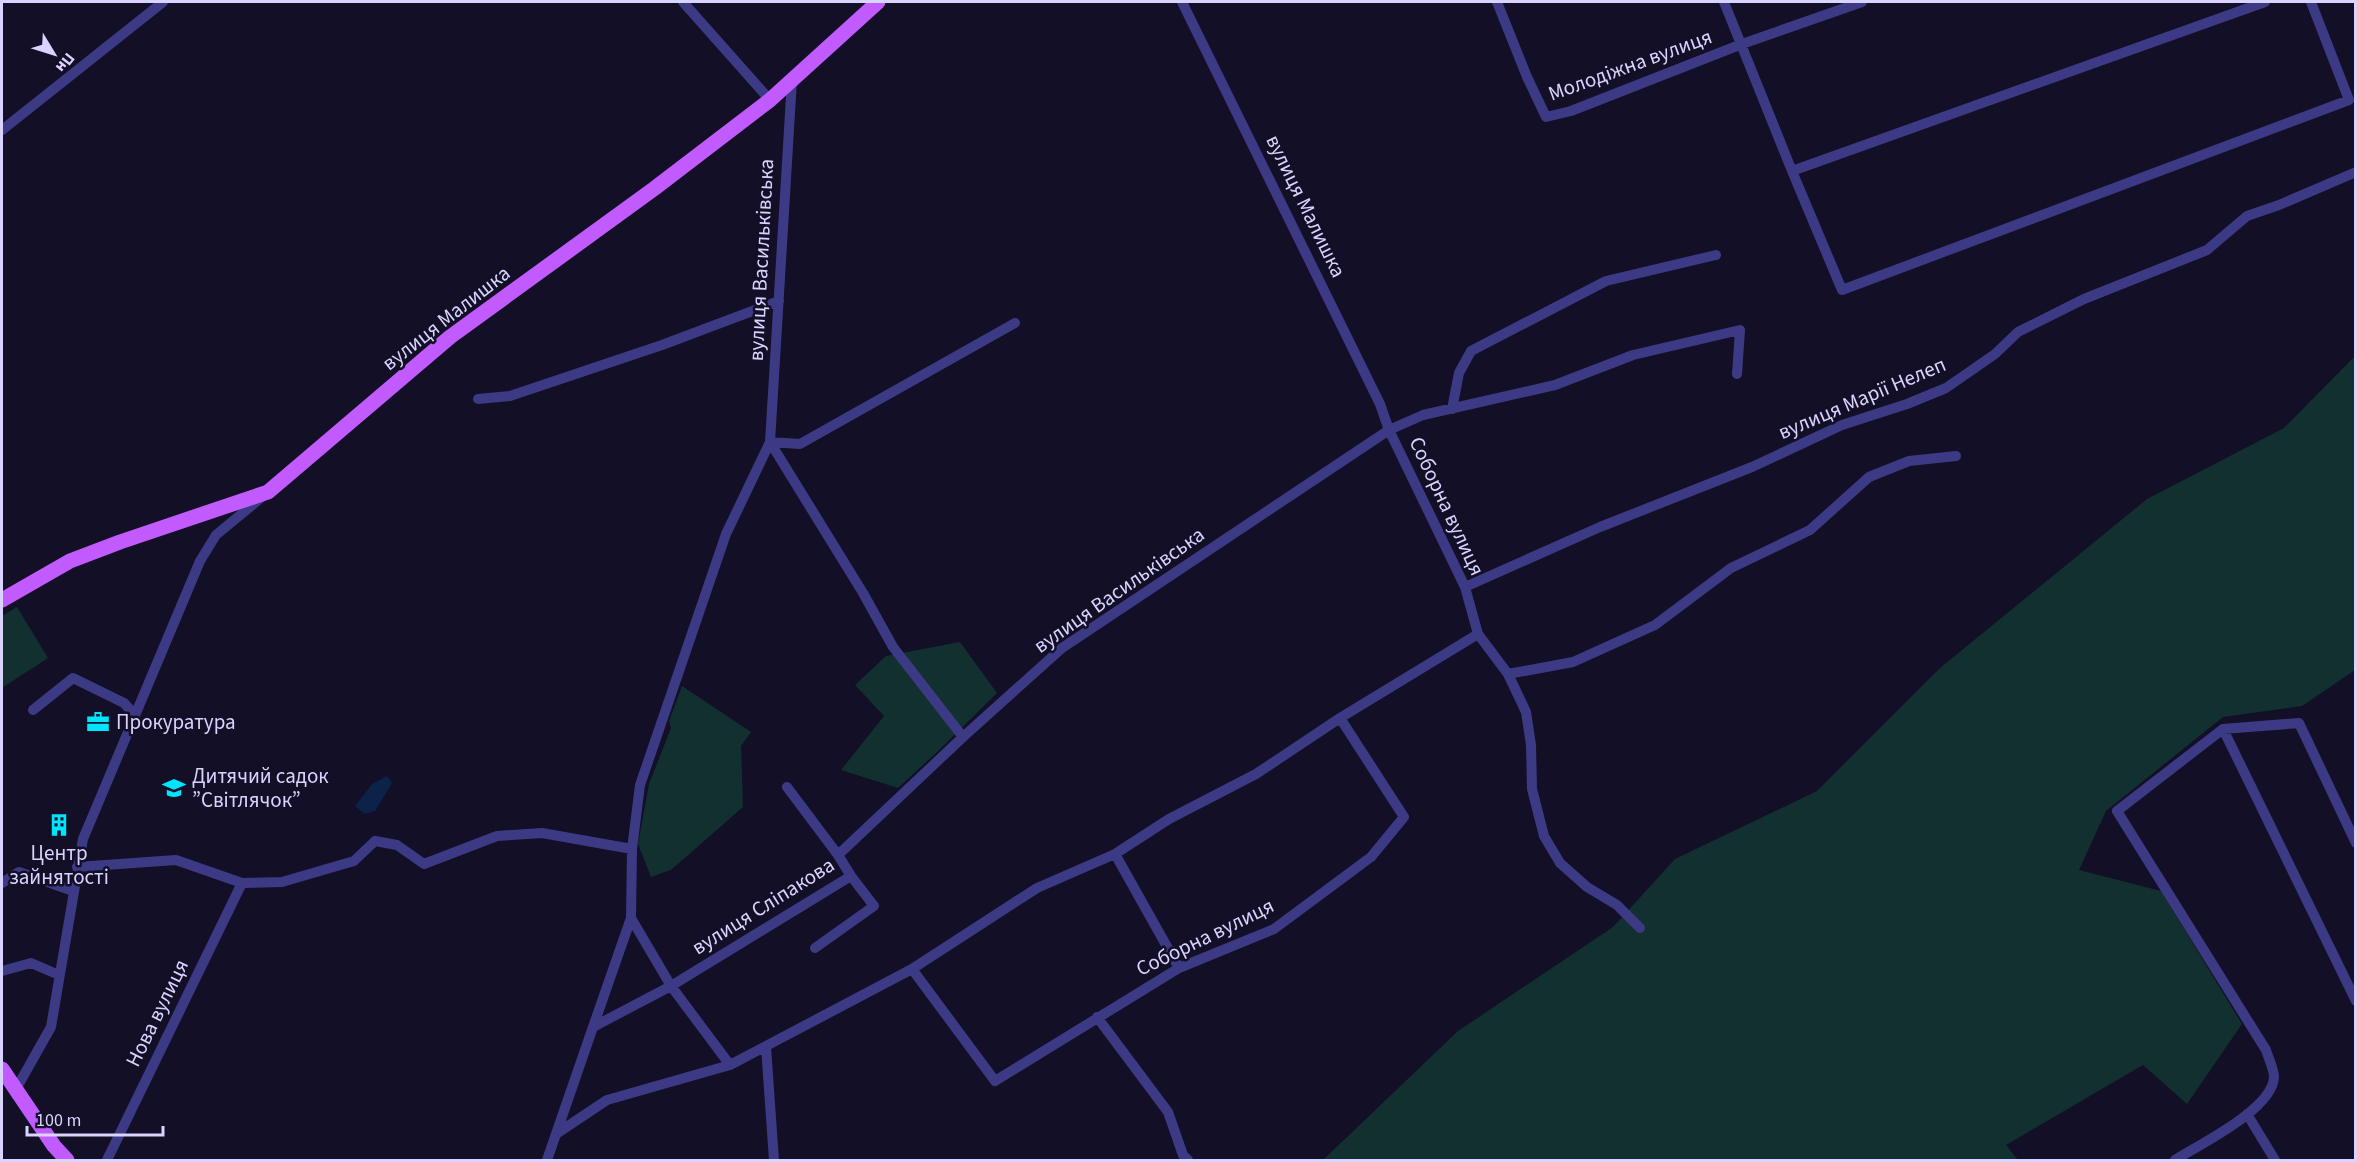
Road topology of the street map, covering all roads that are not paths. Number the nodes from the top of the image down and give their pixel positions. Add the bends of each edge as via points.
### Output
1 (163, 2) edge
2 (682, 2) edge
3 (878, 2) edge
4 (1182, 2) edge
5 (1497, 2) edge
6 (1724, 2) edge
7 (1862, 2) edge
8 (2265, 2) edge
9 (2311, 2) edge
10 (1742, 44) junction
11 (792, 80) junction
12 (770, 100) junction
13 (2, 130) edge
14 (1791, 171) junction
15 (2355, 172) edge
16 (1716, 255) dead end
17 (779, 301) junction
18 (1015, 323) dead end
19 (1737, 374) dead end
20 (478, 399) dead end
21 (1452, 409) junction
22 (1389, 430) junction
23 (770, 442) junction
24 (1956, 456) dead end
25 (268, 492) junction
26 (1465, 587) junction
27 (2, 600) edge
28 (1478, 634) junction
29 (1508, 674) junction
30 (33, 710) dead end
31 (135, 716) junction
32 (1340, 718) junction
33 (2223, 729) junction
34 (963, 737) junction
35 (787, 787) dead end
36 (2355, 843) edge
37 (632, 849) junction
38 (1115, 854) junction
39 (838, 855) junction
40 (77, 867) junction
41 (851, 876) junction
42 (2, 883) edge
43 (242, 883) junction
44 (74, 891) junction
45 (631, 918) junction
46 (1640, 928) dead end
47 (815, 948) dead end
48 (1179, 968) junction
49 (912, 969) junction
50 (2, 971) edge
51 (60, 975) junction
52 (671, 986) junction
53 (2355, 1001) edge
54 (1097, 1017) junction
55 (593, 1027) junction
56 (766, 1047) junction
57 (730, 1065) junction
58 (2, 1069) edge
59 (16, 1089) junction
60 (2247, 1114) junction
61 (556, 1134) junction
62 (67, 1161) edge
63 (107, 1161) edge
64 (548, 1161) edge
65 (774, 1161) edge
66 (1188, 1161) edge
67 (2175, 1161) edge
68 (2275, 1161) edge

1 - 13 street
2 - 12 street
3 - 11 main road, вулиця Малишка
4 - 22 street, вулиця Малишка via 1380,404
5 - 10 street, Молодіжна вулиця via 1546,117 1571,111
6 - 10 street
7 - 10 street
8 - 14 street
9 - 14 street via 2349,100 1842,290
10 - 14 street
11 - 12 main road, вулиця Малишка
11 - 17 street, вулиця Васильківська
12 - 25 main road, вулиця Малишка via 450,338
15 - 26 street, вулиця Марії Нелеп via 2247,216 2207,250 2084,299 2018,332 1995,354 1946,388 1842,425
16 - 21 street via 1606,281 1472,351 1459,373
17 - 20 street via 510,396
17 - 23 street, вулиця Васильківська
18 - 23 street via 800,444
19 - 21 street, вулиця Васильківська via 1740,330 1633,355 1555,385
21 - 22 street, вулиця Васильківська via 1423,415
22 - 26 street, Соборна вулиця
22 - 34 street, вулиця Васильківська via 1062,648
23 - 34 street via 893,647
23 - 37 street, вулиця Васильківська via 726,534 640,784
24 - 29 street via 1909,461 1869,477 1810,530 1731,568 1655,625 1573,662
25 - 27 main road, вулиця Малишка via 70,561
25 - 31 street via 216,535 200,561
26 - 28 street, Соборна вулиця
28 - 29 street, Соборна вулиця
28 - 32 street
29 - 46 street, Соборна вулиця via 1526,712 1532,789 1544,836 1560,863 1587,887 1617,905
30 - 31 street via 73,678 124,703
31 - 40 street via 83,839
32 - 38 street via 1256,774 1169,819
32 - 48 street, Соборна вулиця via 1404,817 1371,857 1274,929
33 - 36 street via 2299,723
33 - 53 street
33 - 60 street via 2116,811 2266,1050 2274,1076 2268,1096
34 - 39 street, вулиця Васильківська
35 - 39 street, вулиця Сліпакова
37 - 43 street via 542,833 497,836 424,864 397,845 375,841 354,861 311,875 282,882
37 - 45 street, вулиця Васильківська
38 - 48 street
38 - 49 street via 1037,888
39 - 41 street, вулиця Сліпакова
40 - 43 street via 176,860
40 - 44 street
41 - 47 street via 874,906
41 - 52 street, вулиця Сліпакова
42 - 44 street via 19,872
43 - 63 street, Нова вулиця
44 - 51 street
45 - 52 street
45 - 55 street
48 - 54 street, Соборна вулиця
49 - 54 street, Соборна вулиця via 995,1081
49 - 56 street
50 - 51 street via 32,963
51 - 59 street via 51,1027
52 - 55 street
52 - 57 street
54 - 66 street via 1168,1112
55 - 61 street
56 - 57 street
56 - 65 street
57 - 61 street via 607,1100
58 - 59 main road
59 - 62 main road
60 - 67 street
60 - 68 street
61 - 64 street

